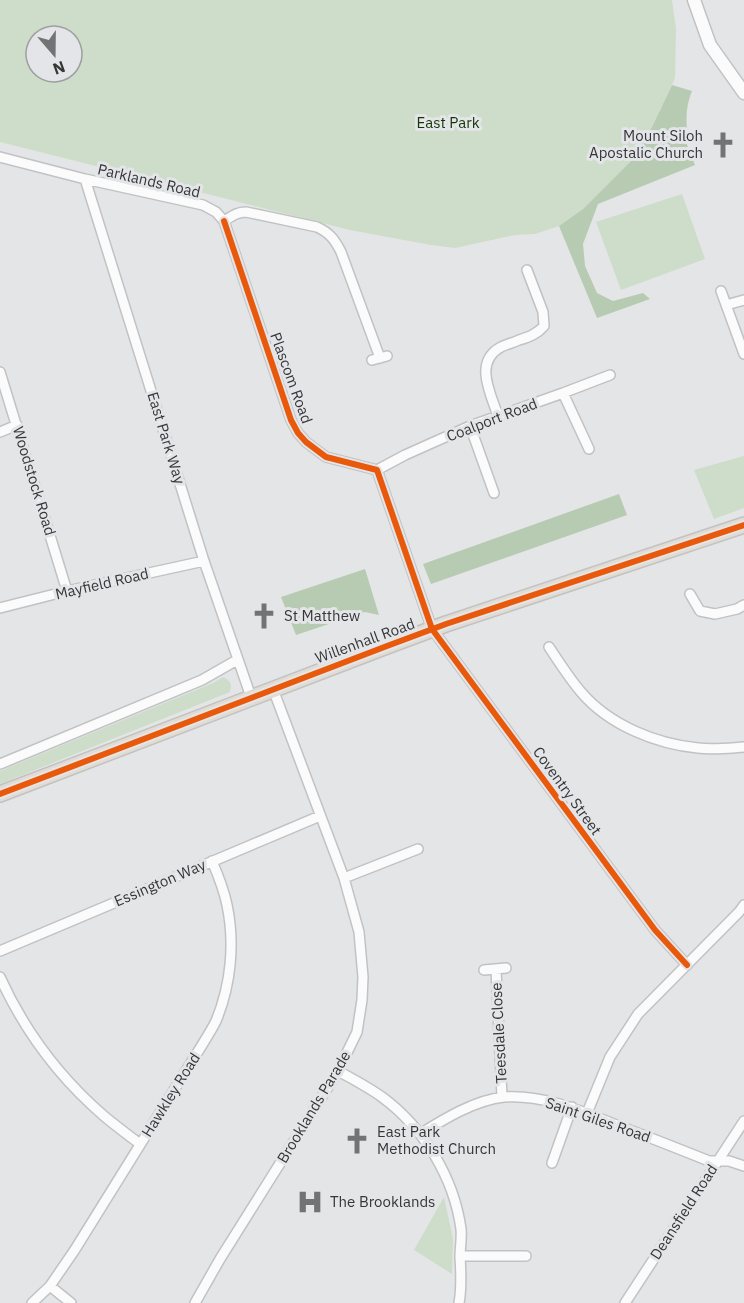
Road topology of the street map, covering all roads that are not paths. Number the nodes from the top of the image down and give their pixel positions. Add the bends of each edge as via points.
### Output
1 (694, 0) edge
2 (744, 93) edge
3 (0, 157) edge
4 (85, 179) junction
5 (224, 221) junction
6 (527, 270) dead end
7 (721, 291) dead end
8 (744, 300) edge
9 (726, 305) junction
10 (744, 354) edge
11 (380, 358) dead end
12 (0, 372) edge
13 (610, 375) dead end
14 (563, 393) junction
15 (498, 416) junction
16 (17, 424) junction
17 (470, 426) junction
18 (0, 432) edge
19 (589, 449) dead end
20 (377, 470) junction
21 (494, 493) dead end
22 (744, 525) edge
23 (204, 561) junction
24 (67, 591) junction
25 (690, 594) dead end
26 (744, 605) edge
27 (0, 609) edge
28 (432, 629) junction
29 (549, 647) dead end
30 (237, 660) junction
31 (273, 689) junction
32 (251, 696) junction
33 (744, 747) edge
34 (0, 764) edge
35 (0, 794) edge
36 (320, 816) junction
37 (418, 849) dead end
38 (212, 861) junction
39 (344, 878) junction
40 (744, 905) edge
41 (0, 951) edge
42 (687, 965) junction
43 (484, 970) dead end
44 (0, 977) edge
45 (338, 1071) junction
46 (502, 1097) junction
47 (572, 1107) junction
48 (587, 1113) junction
49 (744, 1120) edge
50 (420, 1134) junction
51 (140, 1144) junction
52 (717, 1161) junction
53 (552, 1163) dead end
54 (744, 1166) edge
55 (460, 1256) junction
56 (526, 1256) dead end
57 (50, 1286) junction
58 (32, 1303) edge
59 (71, 1303) edge
60 (195, 1303) edge
61 (459, 1303) edge
62 (625, 1303) edge

1 - 2 street via 710,45
3 - 4 street, Parklands Road
4 - 5 street, Parklands Road via 203,205
4 - 23 street, East Park Way
5 - 11 street via 233,214 246,212 317,227 335,239
5 - 20 street, Plascom Road via 297,433 326,457
6 - 15 street via 543,312 544,326 540,332 500,347 492,354 485,368
7 - 9 street
8 - 9 street
9 - 10 street
12 - 16 street, Woodstock Road
13 - 14 street, Coalport Road
14 - 15 street, Coalport Road
14 - 19 street
15 - 17 street, Coalport Road
16 - 18 street
16 - 24 street, Woodstock Road
17 - 20 street, Coalport Road
17 - 21 street
20 - 28 street
22 - 28 highway, Willenhall Road
23 - 24 street, Mayfield Road
23 - 30 street, East Park Way
24 - 27 street, Mayfield Road
25 - 26 street via 700,611 715,614
28 - 31 highway, Willenhall Road
28 - 42 street, Coventry Street via 648,921
29 - 33 street via 581,692 625,727 700,749
30 - 32 street, East Park Way
30 - 34 street via 202,680
31 - 32 highway, Willenhall Road
31 - 36 street, Brooklands Parade
32 - 35 highway, Willenhall Road
36 - 38 street, Essington Way
36 - 39 street, Brooklands Parade
37 - 39 street
38 - 41 street, Essington Way
38 - 51 street, Hawkley Road via 230,923 228,982 216,1021
39 - 45 street, Brooklands Parade via 359,932 363,977 357,1032
40 - 42 street
42 - 48 street via 638,1014 610,1057
43 - 46 street, Teesdale Close via 501,968
44 - 51 street via 49,1058 105,1116
45 - 50 street via 383,1098
45 - 60 street, Brooklands Parade
46 - 47 street, Saint Giles Road
46 - 50 street, Saint Giles Road via 450,1116
47 - 48 street, Saint Giles Road
47 - 53 street
48 - 52 street, Saint Giles Road
49 - 52 street, Deansfield Road
50 - 55 street via 450,1186 461,1231
51 - 57 street, Hawkley Road
52 - 54 street, Saint Giles Road
52 - 62 street, Deansfield Road
55 - 56 street
55 - 61 street
57 - 58 street, Hawkley Road
57 - 59 street

